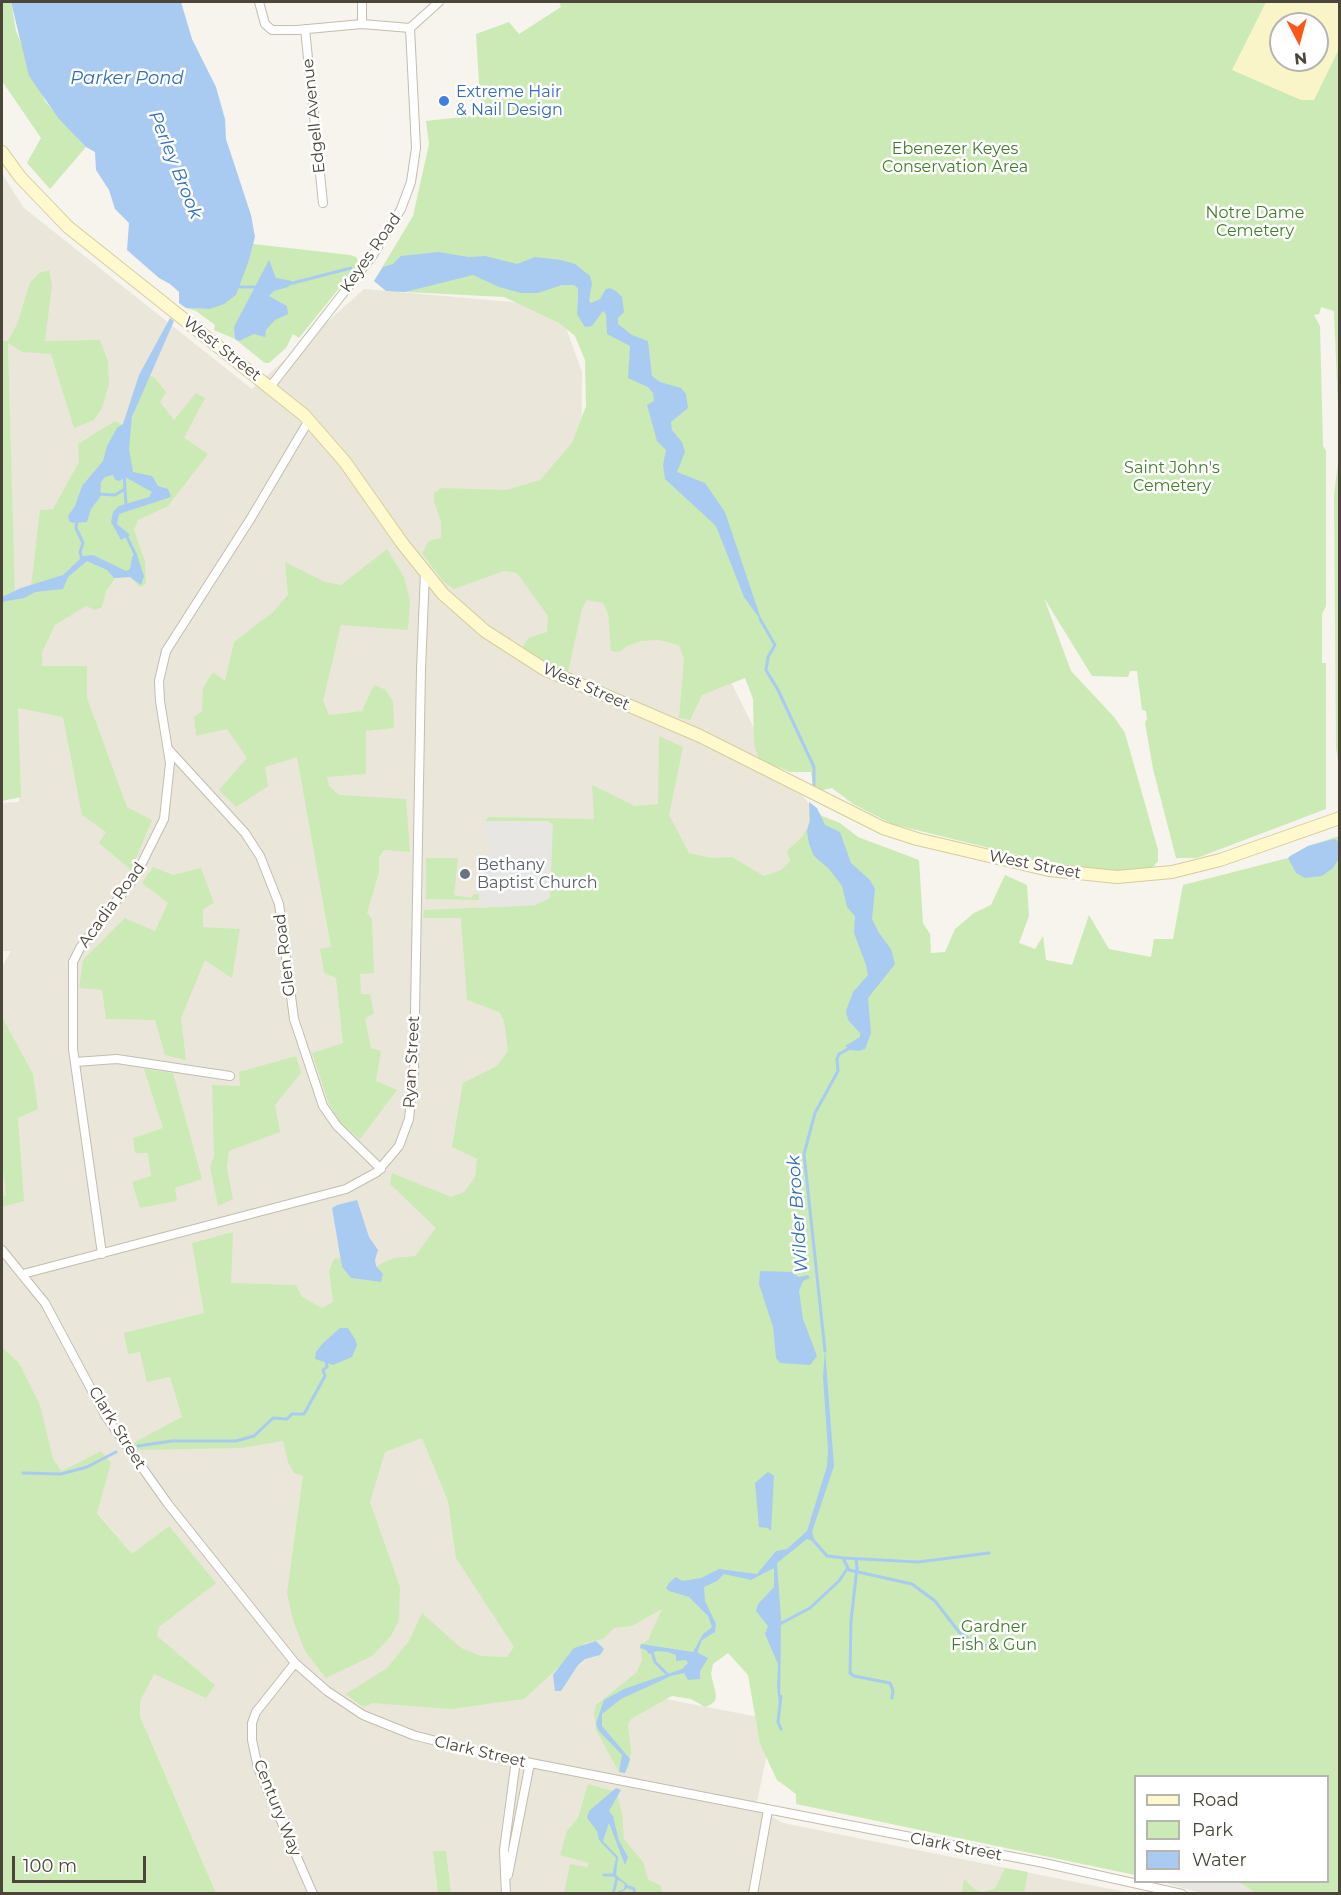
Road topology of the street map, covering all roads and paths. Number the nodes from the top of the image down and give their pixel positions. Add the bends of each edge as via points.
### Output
1 (259, 2) edge
2 (362, 2) edge
3 (439, 2) edge
4 (362, 24) junction
5 (410, 28) junction
6 (305, 29) junction
7 (2, 152) edge
8 (323, 203) dead end
9 (270, 387) junction
10 (309, 420) junction
11 (425, 572) junction
12 (169, 750) junction
13 (1340, 818) edge
14 (75, 1062) junction
15 (230, 1076) dead end
16 (381, 1169) junction
17 (2, 1250) edge
18 (102, 1254) junction
19 (23, 1274) junction
20 (295, 1663) junction
21 (516, 1760) junction
22 (530, 1763) junction
23 (768, 1810) junction
24 (1134, 1883) edge
25 (1136, 1883) edge
26 (313, 1893) edge
27 (506, 1893) edge
28 (753, 1893) edge
29 (1182, 1893) edge

1 - 6 street via 269,28
2 - 4 street
3 - 5 street
4 - 5 street
4 - 6 street
5 - 9 street, Keyes Road via 417,135 405,200 373,255
6 - 8 street, Edgell Avenue
7 - 9 main road, West Street via 20,177 68,227
9 - 10 main road, West Street
10 - 11 main road, West Street via 345,462
10 - 12 street, Acadia Road via 166,651 159,688
11 - 13 main road, West Street via 472,621 532,663 700,736 873,824 917,839 1049,870 1148,876 1190,868
11 - 16 street, Ryan Street via 413,1089 403,1138
12 - 14 street, Acadia Road via 168,801 156,837 129,886 73,962
12 - 16 street, Glen Road via 245,833 263,862 279,904 294,1019 323,1106 337,1126
14 - 15 street via 117,1059
14 - 18 street, Acadia Road
16 - 18 street, Ryan Street via 345,1189
17 - 19 street, Clark Street
18 - 19 street, Ryan Street
19 - 20 street, Clark Street via 55,1318 98,1404 127,1448
20 - 21 street, Clark Street via 343,1702 381,1724 432,1741
20 - 26 street, Century Way via 256,1712 252,1740 258,1768
21 - 22 street, Clark Street
21 - 27 street via 504,1850
22 - 23 street, Clark Street
22 - 27 street
23 - 24 street, Clark Street
23 - 28 street
25 - 29 street, Clark Street

